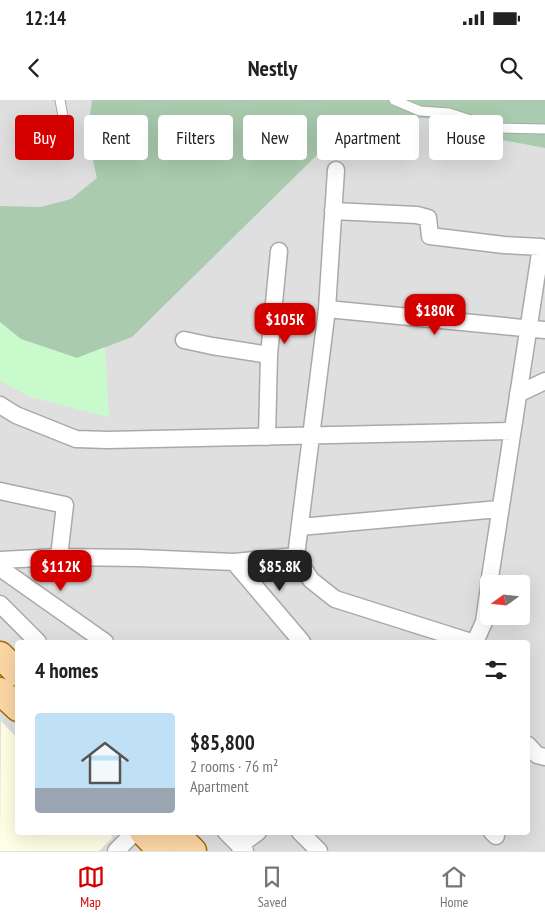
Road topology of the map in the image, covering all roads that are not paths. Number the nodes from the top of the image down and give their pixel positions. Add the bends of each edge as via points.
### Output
1 (60, 100) edge
2 (394, 100) edge
3 (63, 115) edge
4 (545, 129) edge
5 (336, 170) dead end
6 (333, 210) junction
7 (280, 251) dead end
8 (326, 309) junction
9 (528, 330) junction
10 (545, 330) edge
11 (184, 340) dead end
12 (269, 355) junction
13 (545, 381) edge
14 (518, 394) junction
15 (0, 405) edge
16 (512, 431) junction
17 (311, 436) junction
18 (267, 437) junction
19 (0, 491) edge
20 (500, 509) junction
21 (300, 527) junction
22 (296, 556) junction
23 (59, 557) junction
24 (0, 560) edge
25 (234, 562) junction
26 (0, 568) edge
27 (491, 575) edge
28 (0, 604) edge
29 (482, 625) edge
30 (36, 640) edge
31 (102, 640) edge
32 (300, 640) edge
33 (466, 640) edge
34 (474, 640) edge
35 (0, 655) edge
36 (15, 670) edge
37 (530, 747) edge
38 (545, 757) edge
39 (133, 835) edge
40 (146, 835) edge
41 (177, 835) edge
42 (229, 835) edge
43 (255, 835) edge
44 (303, 835) edge
45 (242, 848) edge
46 (116, 851) edge
47 (161, 851) edge
48 (193, 851) edge
49 (319, 851) edge

1 - 3 lane
2 - 4 lane via 420,111 449,113 496,128
5 - 6 street
6 - 8 street
6 - 9 street via 417,215 428,218 430,236 541,247
7 - 12 street
8 - 9 street
8 - 17 street
9 - 10 street
9 - 14 street
11 - 12 street
12 - 18 street
13 - 14 street
14 - 16 street
15 - 18 street via 16,415 76,439
16 - 17 street
16 - 20 street
17 - 18 street
17 - 21 street
19 - 23 street via 65,506
20 - 21 street
20 - 27 street
21 - 22 street
22 - 25 street
22 - 33 street via 311,580 335,600
23 - 24 street
23 - 25 street
25 - 32 street
26 - 31 street
28 - 30 street
29 - 34 street
35 - 36 main road
37 - 38 street via 537,755
39 - 46 street
40 - 47 main road
41 - 48 main road
42 - 45 street
43 - 45 street
44 - 49 street

